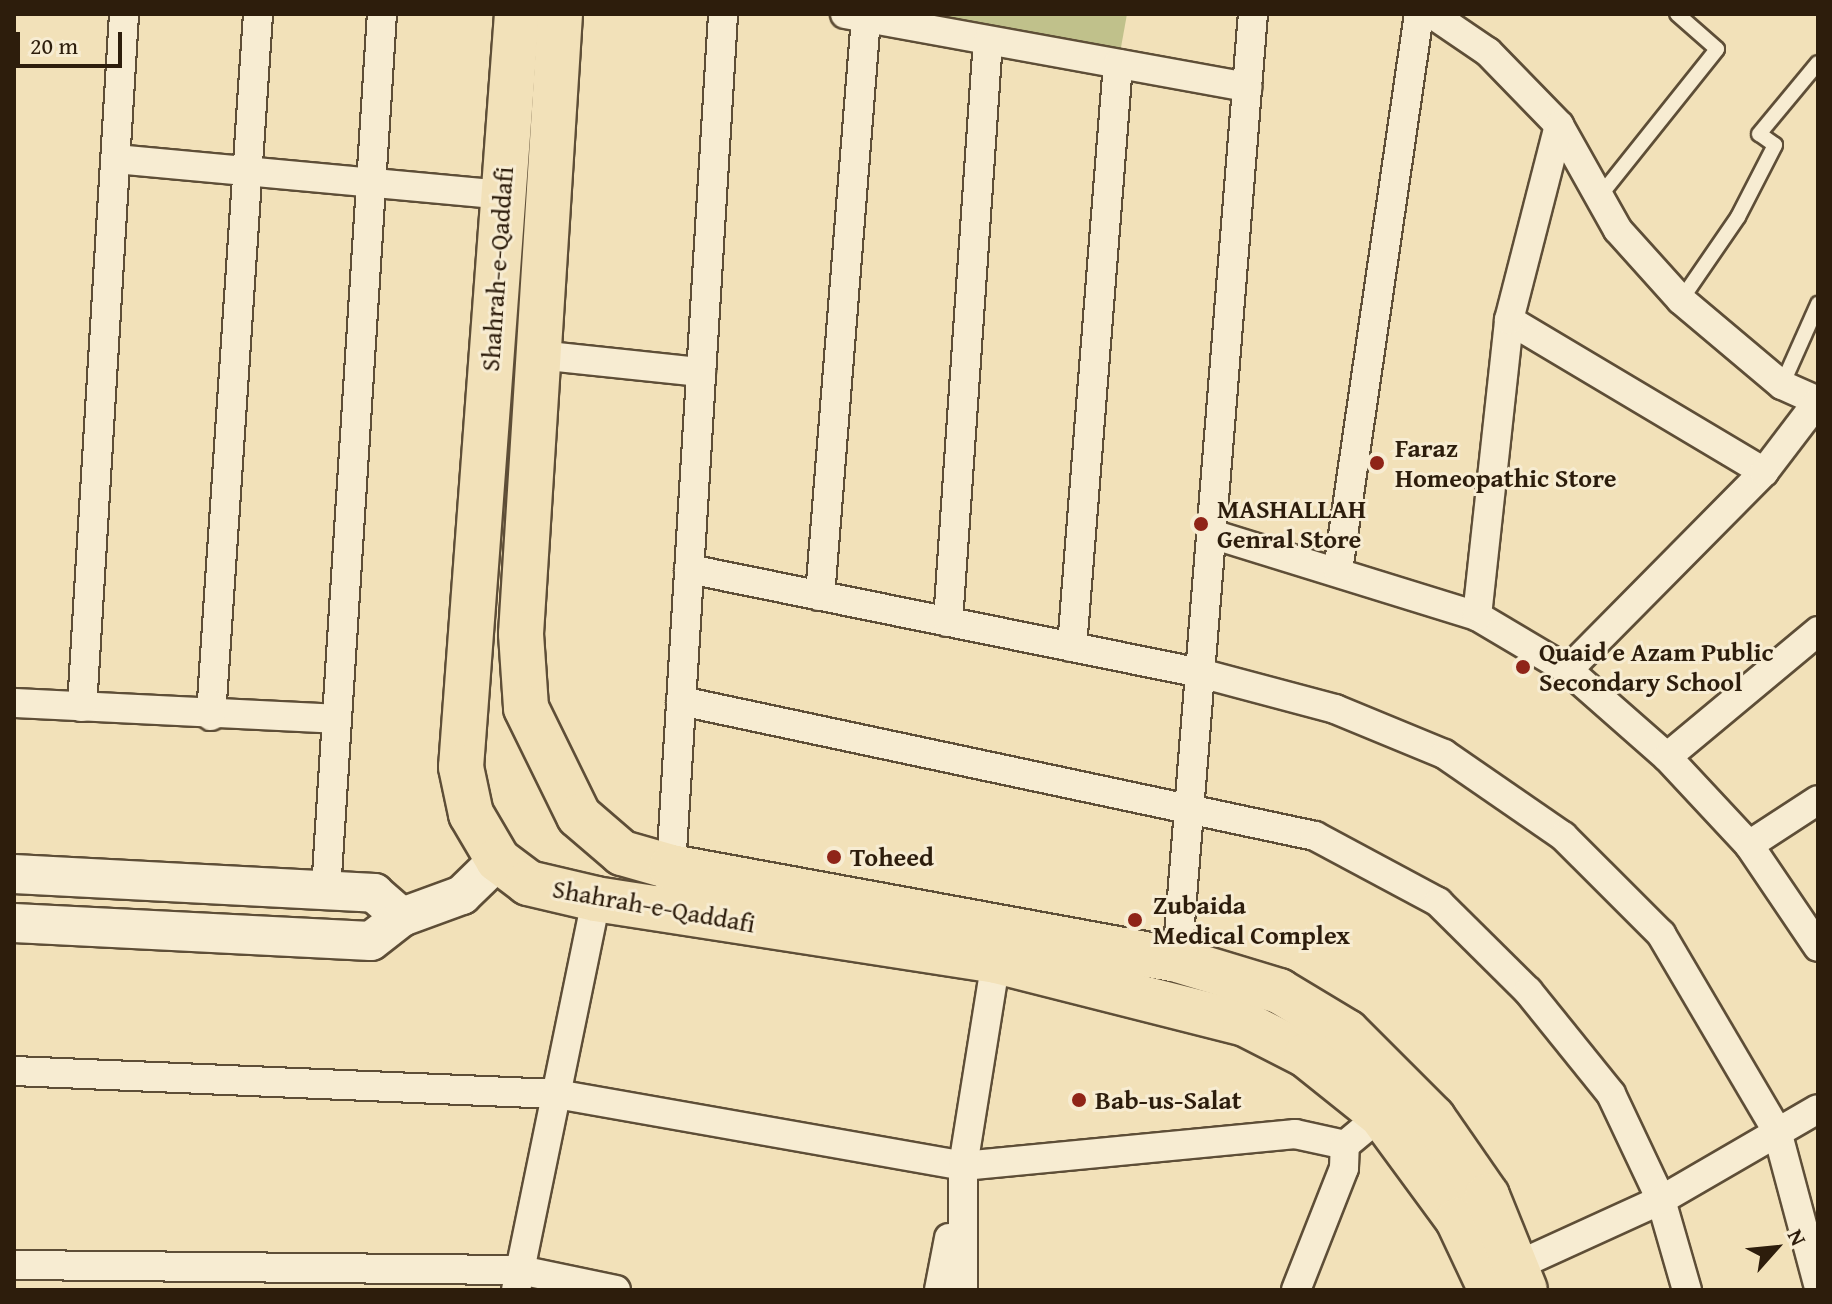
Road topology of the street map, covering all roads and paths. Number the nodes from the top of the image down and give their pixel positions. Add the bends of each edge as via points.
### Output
1 (124, 14) edge
2 (258, 14) edge
3 (382, 14) edge
4 (517, 14) edge
5 (560, 14) edge
6 (723, 14) edge
7 (1253, 14) edge
8 (1419, 14) edge
9 (1432, 14) edge
10 (1677, 14) edge
11 (855, 16) edge
12 (988, 40) junction
13 (1818, 63) edge
14 (1118, 64) junction
15 (1247, 87) junction
16 (1559, 125) junction
17 (116, 159) junction
18 (247, 171) junction
19 (371, 183) junction
20 (502, 195) junction
21 (1599, 197) junction
22 (1681, 300) junction
23 (1818, 304) edge
24 (1509, 320) junction
25 (538, 355) junction
26 (701, 372) junction
27 (1782, 385) junction
28 (1818, 401) edge
29 (1764, 472) junction
30 (1215, 535) junction
31 (689, 569) junction
32 (1338, 570) junction
33 (820, 596) junction
34 (1477, 616) junction
35 (948, 622) junction
36 (1818, 631) edge
37 (1072, 647) junction
38 (1568, 670) junction
39 (1200, 673) junction
40 (681, 701) junction
41 (14, 703) edge
42 (82, 707) junction
43 (211, 716) junction
44 (337, 719) junction
45 (1667, 757) junction
46 (1818, 800) edge
47 (1193, 807) junction
48 (1749, 845) junction
49 (498, 860) junction
50 (671, 867) junction
51 (14, 874) edge
52 (326, 891) junction
53 (596, 899) junction
54 (668, 910) junction
55 (402, 917) junction
56 (14, 923) edge
57 (1818, 947) edge
58 (1177, 960) junction
59 (996, 961) junction
60 (1295, 1025) junction
61 (14, 1071) edge
62 (556, 1094) junction
63 (1818, 1109) edge
64 (1381, 1115) junction
65 (1777, 1131) junction
66 (1345, 1145) junction
67 (963, 1166) junction
68 (1661, 1200) junction
69 (14, 1265) edge
70 (518, 1280) edge
71 (1506, 1281) edge
72 (1818, 1284) edge
73 (616, 1290) edge
74 (939, 1290) edge
75 (963, 1290) edge
76 (1296, 1290) edge
77 (1687, 1290) edge

1 - 17 street
2 - 18 street
3 - 19 street
4 - 20 main road, Shahrah-e-Qaddafi
5 - 25 main road, Shahrah-e-Qaddafi
6 - 26 street
7 - 15 street
8 - 32 street
9 - 16 street via 1488,52
10 - 21 lane via 1717,49
11 - 12 street
11 - 33 street
12 - 14 street
12 - 35 street
13 - 22 lane via 1759,134 1775,145 1738,217
14 - 15 street
14 - 37 street
15 - 30 street
16 - 21 street
16 - 24 street
17 - 18 street
17 - 42 street
18 - 19 street
18 - 43 street
19 - 20 street
19 - 44 street
20 - 49 main road, Shahrah-e-Qaddafi via 461,767 471,814
21 - 22 street via 1618,230
22 - 27 street
23 - 27 lane
24 - 29 street
24 - 34 street
25 - 26 street
25 - 50 main road, Shahrah-e-Qaddafi via 521,634 526,708 579,816 622,853
26 - 31 street
27 - 28 street
28 - 29 street
29 - 38 street
30 - 32 street
30 - 39 street
31 - 33 street
31 - 40 street
32 - 34 street
33 - 35 street
34 - 38 street
35 - 37 street
36 - 45 street
37 - 39 street
38 - 45 street
39 - 47 street
39 - 65 street via 1335,709 1444,754 1563,836 1661,934
40 - 47 street
40 - 50 street
41 - 42 street
42 - 43 street
43 - 44 street
44 - 52 street
45 - 48 street
46 - 48 street
47 - 58 street
47 - 68 street via 1315,836 1438,902 1528,991 1611,1094
48 - 57 street
49 - 53 main road, Shahrah-e-Qaddafi via 528,883
49 - 55 street via 447,904
50 - 54 street
50 - 58 main road, Shahrah-e-Qaddafi
51 - 52 street
52 - 55 street via 374,893
53 - 54 main road, Shahrah-e-Qaddafi
53 - 62 street
54 - 59 main road, Shahrah-e-Qaddafi
55 - 56 street via 371,941
58 - 60 main road, Shahrah-e-Qaddafi via 1279,991
59 - 60 main road, Shahrah-e-Qaddafi via 1245,1024
59 - 67 street
60 - 64 main road, Shahrah-e-Qaddafi
60 - 71 main road, Shahrah-e-Qaddafi via 1395,1074 1433,1118 1487,1196
61 - 62 street
62 - 67 street
62 - 70 street
63 - 65 street
64 - 66 street
64 - 71 main road, Shahrah-e-Qaddafi
65 - 68 street
65 - 72 street
66 - 67 street via 1295,1134
66 - 76 street via 1344,1168
67 - 74 street
67 - 75 street
68 - 71 street
68 - 77 street
69 - 70 street
70 - 73 street

